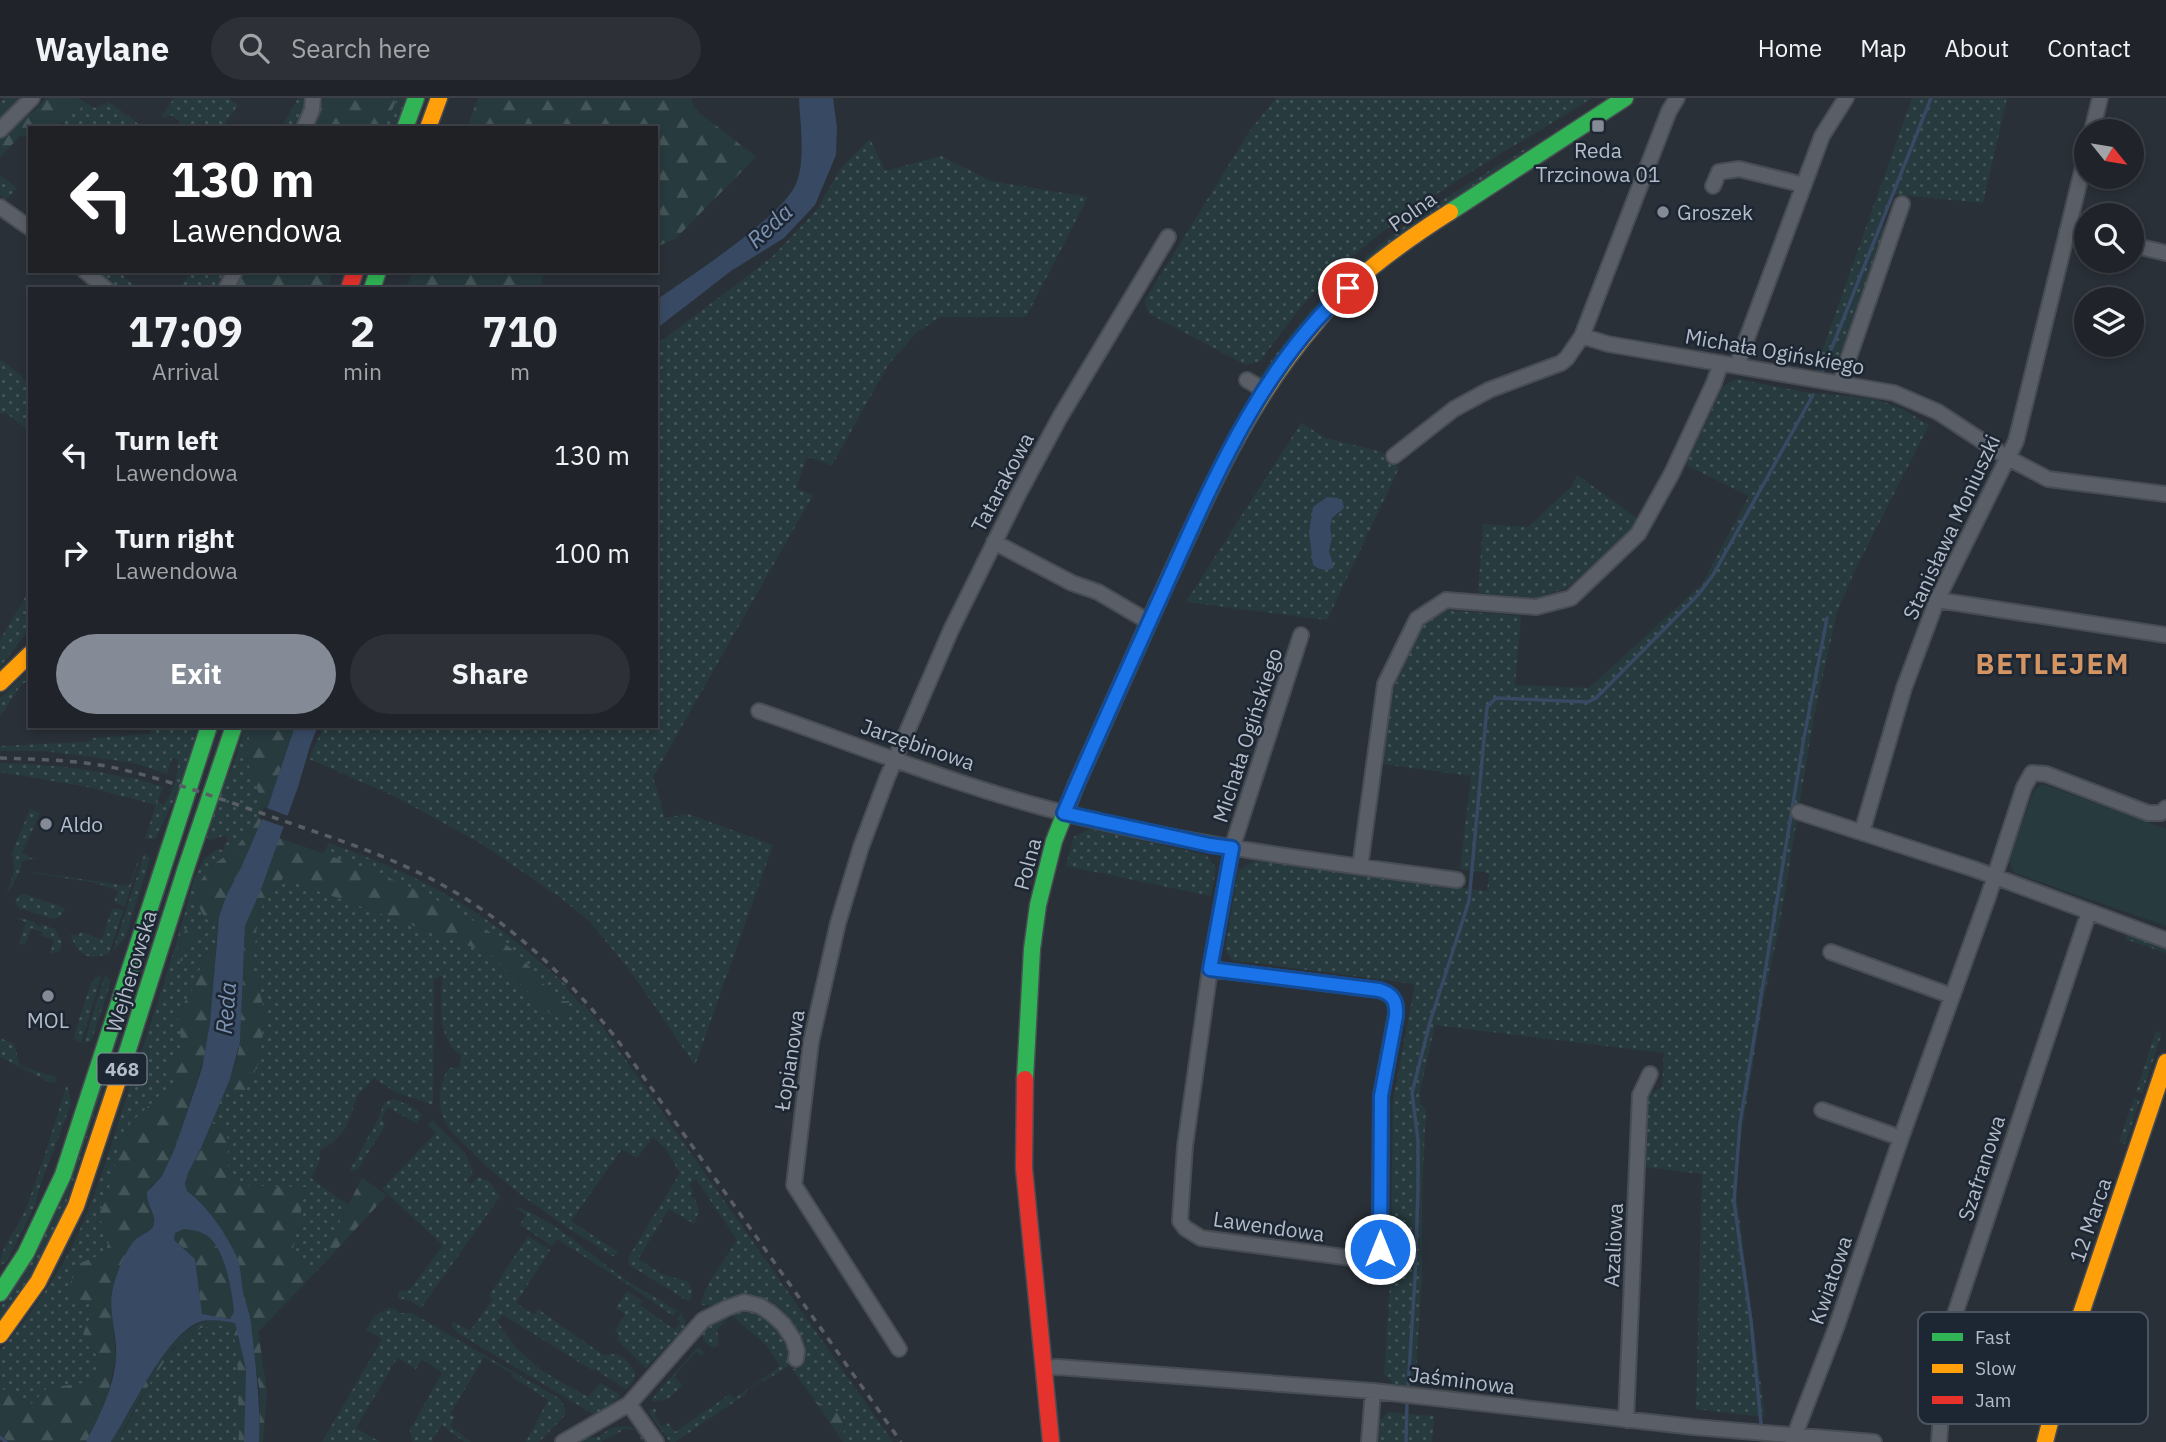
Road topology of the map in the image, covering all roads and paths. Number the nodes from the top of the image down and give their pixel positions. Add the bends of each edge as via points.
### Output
1 (32, 98) edge
2 (313, 98) edge
3 (416, 98) edge
4 (439, 98) edge
5 (1625, 98) edge
6 (1846, 98) edge
7 (2100, 98) edge
8 (1673, 102) edge
9 (2095, 119) edge
10 (305, 126) edge
11 (406, 126) edge
12 (429, 126) edge
13 (0, 131) edge
14 (1804, 185) junction
15 (1713, 186) dead end
16 (2078, 189) edge
17 (1902, 204) dead end
18 (0, 207) edge
19 (28, 227) edge
20 (2067, 231) junction
21 (2074, 232) edge
22 (1168, 237) dead end
23 (2144, 248) edge
24 (2166, 253) edge
25 (87, 273) edge
26 (104, 287) edge
27 (1581, 336) junction
28 (1721, 363) junction
29 (1737, 365) junction
30 (1247, 380) dead end
31 (1840, 383) junction
32 (1264, 390) junction
33 (1394, 456) dead end
34 (2008, 458) junction
35 (2166, 494) edge
36 (994, 542) junction
37 (1937, 600) junction
38 (1149, 622) junction
39 (1301, 635) dead end
40 (2166, 635) edge
41 (28, 656) edge
42 (0, 683) edge
43 (759, 711) dead end
44 (208, 728) edge
45 (233, 728) edge
46 (895, 759) junction
47 (2166, 808) edge
48 (1799, 811) dead end
49 (1064, 813) junction
50 (1862, 832) junction
51 (1232, 848) junction
52 (1360, 867) junction
53 (1994, 876) junction
54 (1457, 880) dead end
55 (2089, 912) junction
56 (2166, 940) edge
57 (1831, 952) dead end
58 (1210, 969) junction
59 (1952, 996) junction
60 (2166, 1062) edge
61 (1650, 1074) dead end
62 (1822, 1110) dead end
63 (1901, 1138) junction
64 (0, 1293) edge
65 (1956, 1312) edge
66 (2082, 1312) edge
67 (0, 1335) edge
68 (899, 1349) dead end
69 (796, 1359) dead end
70 (1044, 1368) junction
71 (1373, 1391) junction
72 (629, 1404) junction
73 (1626, 1420) junction
74 (1940, 1424) edge
75 (2040, 1424) edge
76 (2050, 1424) edge
77 (1793, 1439) edge
78 (563, 1442) edge
79 (656, 1442) edge
80 (1051, 1442) edge
81 (1369, 1442) edge
82 (1874, 1442) edge
83 (1939, 1442) edge
84 (2035, 1442) edge
85 (2045, 1442) edge

1 - 13 street
2 - 10 street
3 - 11 street
4 - 12 street
5 - 32 street, Polna via 1429,223 1373,265 1316,321
6 - 14 street via 1822,136
7 - 9 street
8 - 27 street
14 - 15 street via 1728,169 1719,172
14 - 29 street
16 - 20 street, Stanisława Moniuszki
17 - 31 street
18 - 19 street
20 - 21 street
20 - 34 street, Stanisława Moniuszki
22 - 36 street, Tatarakowa via 1060,417
23 - 24 street
25 - 26 street
27 - 28 street, Michała Ogińskiego
27 - 33 street via 1560,363 1454,409
28 - 29 street, Michała Ogińskiego
28 - 52 street via 1672,473 1638,534 1571,598 1536,607 1446,600 1417,619 1385,684
29 - 31 street, Michała Ogińskiego
30 - 32 street
31 - 34 street, Michała Ogińskiego via 1894,393 1938,412
32 - 38 street, Polna via 1196,519
34 - 35 street, Michała Ogińskiego via 2048,480
34 - 37 street, Stanisława Moniuszki
36 - 38 street
36 - 46 street, Tatarakowa
37 - 40 street
37 - 50 street, Stanisława Moniuszki via 1904,688
38 - 49 street, Polna
39 - 51 street, Michała Ogińskiego
41 - 42 street
43 - 46 street, Jarzębinowa
44 - 64 street, Wejherowska / 468 via 63,1175 26,1253
45 - 67 street, Wejherowska / 468 via 76,1206 38,1282
46 - 49 street, Jarzębinowa
46 - 68 street, Łopianowa via 838,923 816,1019 794,1185
47 - 53 street, Kwiatowa via 2148,813 2032,773
48 - 50 street
49 - 51 street, Jarzębinowa
49 - 70 street, Polna via 1036,920 1024,1080 1024,1168
50 - 53 street
51 - 52 street, Jarzębinowa
51 - 58 street, Lawendowa
52 - 54 street, Jarzębinowa
53 - 55 street
53 - 59 street, Kwiatowa
55 - 56 street
55 - 65 street, Szafranowa
57 - 59 street
58 - 58 street, Lawendowa via 1379,990 1394,998 1396,1016 1381,1096 1380,1249 1375,1253 1359,1259 1201,1238 1180,1221 1185,1146
59 - 63 street, Kwiatowa
60 - 66 street, 12 Marca
61 - 73 street, Azaliowa via 1640,1095
62 - 63 street
63 - 77 street, Kwiatowa
69 - 72 street via 793,1339 783,1324 760,1306 744,1302 703,1320
70 - 71 street, Jaśminowa
70 - 80 street, Polna
71 - 73 street, Jaśminowa
71 - 81 street
72 - 78 street
72 - 79 street
73 - 77 street, Jaśminowa
74 - 83 street, Szafranowa
75 - 84 street, 12 Marca
76 - 85 street, 12 Marca
77 - 82 street, Jaśminowa

